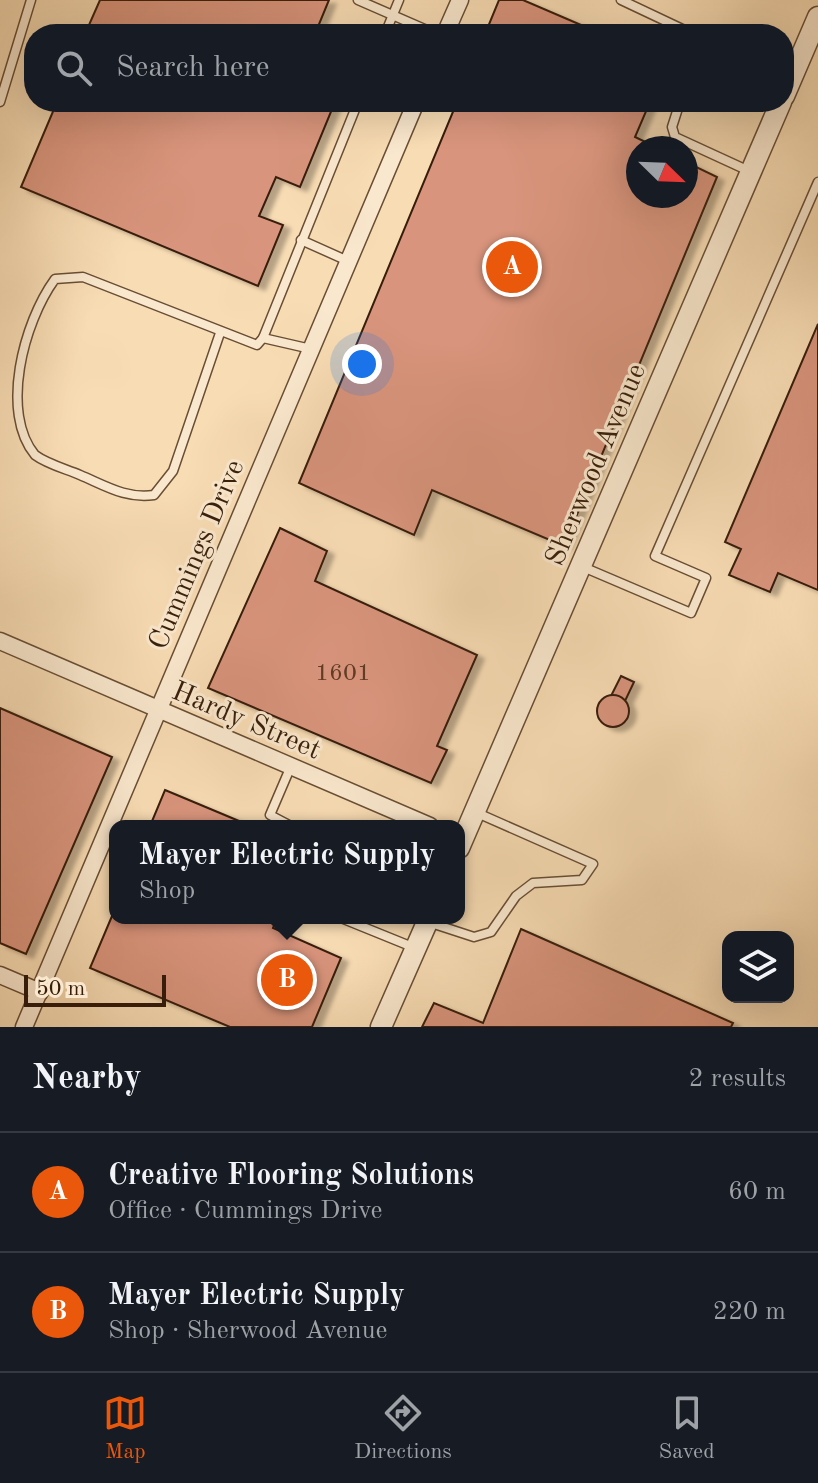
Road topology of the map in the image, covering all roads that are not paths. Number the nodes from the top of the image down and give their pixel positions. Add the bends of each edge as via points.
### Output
1 (31, 0) edge
2 (358, 0) edge
3 (399, 0) edge
4 (460, 0) edge
5 (621, 0) edge
6 (393, 16) junction
7 (818, 17) edge
8 (389, 24) edge
9 (412, 24) edge
10 (449, 24) edge
11 (672, 24) edge
12 (794, 73) edge
13 (0, 102) edge
14 (354, 112) edge
15 (412, 112) edge
16 (677, 112) edge
17 (777, 112) edge
18 (751, 172) junction
19 (818, 182) edge
20 (301, 240) junction
21 (348, 261) junction
22 (220, 333) junction
23 (263, 338) junction
24 (311, 349) junction
25 (5, 387) dead end
26 (7, 400) dead end
27 (581, 566) junction
28 (0, 641) edge
29 (157, 709) junction
30 (291, 766) junction
31 (475, 812) junction
32 (111, 820) edge
33 (280, 820) edge
34 (416, 820) edge
35 (109, 825) edge
36 (465, 832) edge
37 (356, 924) edge
38 (426, 924) edge
39 (439, 924) edge
40 (415, 948) junction
41 (0, 975) edge
42 (40, 992) junction
43 (24, 1027) edge
44 (381, 1027) edge

1 - 13 lane
2 - 6 lane
3 - 6 lane
4 - 10 street
5 - 11 lane
6 - 8 lane
6 - 9 lane
7 - 12 street
14 - 20 lane
15 - 21 street, Cummings Drive
16 - 18 lane via 675,137
17 - 18 street, Sherwood Avenue
18 - 27 street, Sherwood Avenue
19 - 27 lane via 655,556 706,578 691,613
20 - 21 lane
20 - 23 lane
21 - 24 street, Cummings Drive
22 - 23 lane via 257,345
22 - 25 lane via 83,277 55,279 30,313
22 - 26 lane via 173,471 154,495 132,498 34,454 11,424
23 - 24 lane
24 - 29 street, Cummings Drive
27 - 31 street, Sherwood Avenue
28 - 29 street, Hardy Street
29 - 30 street, Hardy Street
29 - 32 street, Cummings Drive
30 - 33 lane via 270,815
30 - 34 street, Hardy Street
31 - 36 street, Sherwood Avenue
31 - 39 lane via 593,864 582,880 533,883 516,896 491,932 474,937
35 - 42 street, Cummings Drive
37 - 40 lane
38 - 40 street
40 - 44 street
41 - 42 street
42 - 43 street, Cummings Drive

